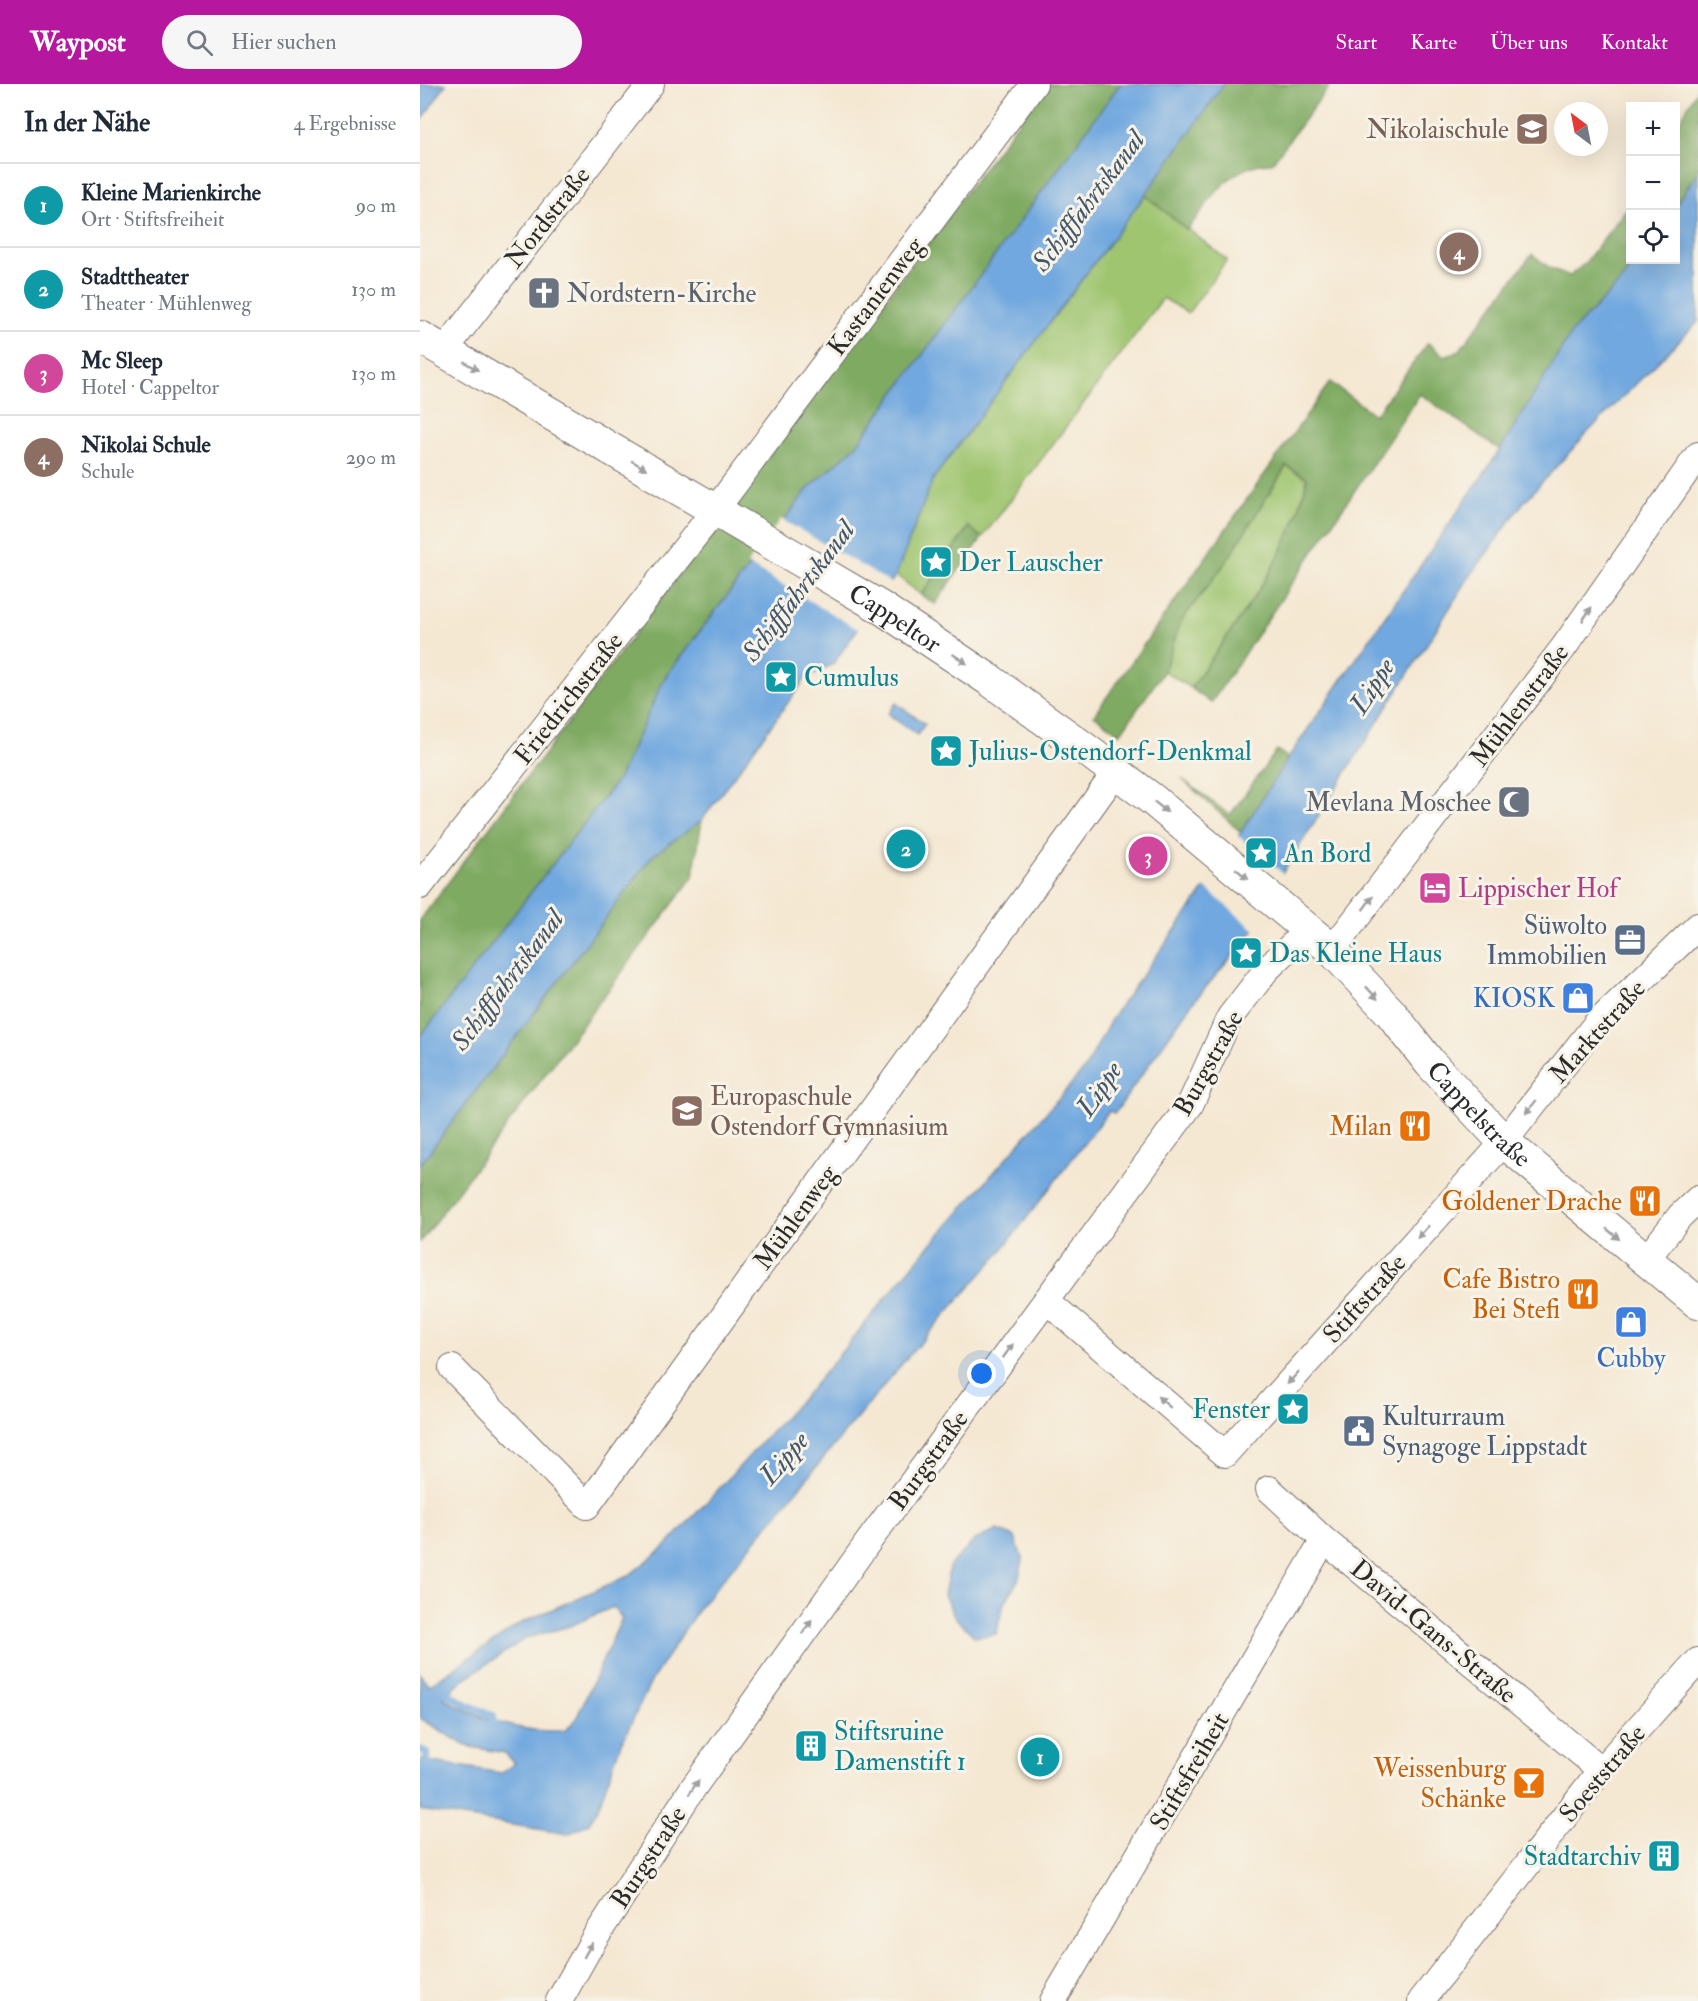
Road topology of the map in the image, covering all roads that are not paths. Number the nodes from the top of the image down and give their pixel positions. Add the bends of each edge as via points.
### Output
1 (651, 84) edge
2 (1034, 84) edge
3 (432, 344) edge
4 (1698, 455) edge
5 (716, 509) junction
6 (1116, 772) junction
7 (420, 886) edge
8 (1280, 905) joint
9 (1698, 926) edge
10 (1309, 929) junction
11 (1332, 950) junction
12 (1504, 1142) junction
13 (1698, 1199) edge
14 (1645, 1261) junction
15 (1046, 1300) junction
16 (1698, 1303) edge
17 (452, 1368) dead end
18 (1269, 1489) dead end
19 (1324, 1540) junction
20 (1698, 1661) edge
21 (1601, 1770) junction
22 (559, 2001) edge
23 (1053, 2001) edge
24 (1421, 2001) edge

1 - 3 street, Nordstraße
2 - 5 street, Kastanienweg
3 -> 5 street, Cappeltor
11 -> 4 street, Mühlenstraße via 1564,647
5 -> 6 street, Cappeltor via 880,607
5 - 7 street, Friedrichstraße
6 -> 8 street, Cappeltor
6 - 17 street, Mühlenweg via 586,1506
8 - 10 street, Cappelstraße
9 -> 12 street, Marktstraße via 1596,1024
10 - 11 street, Cappelstraße
10 - 15 street, Burgstraße via 1267,969 1230,1017 1190,1104
11 -> 12 street, Cappelstraße
12 -> 14 street, Cappelstraße
12 -> 15 street, Stiftstraße via 1225,1454
13 - 14 street
14 - 16 street, Cappelstraße
22 -> 15 street, Burgstraße via 693,1788
18 - 19 street, David-Gans-Straße
19 - 21 street, David-Gans-Straße
19 - 23 street, Stiftsfreiheit
20 - 21 street, Soeststraße
21 - 24 street, Soeststraße

